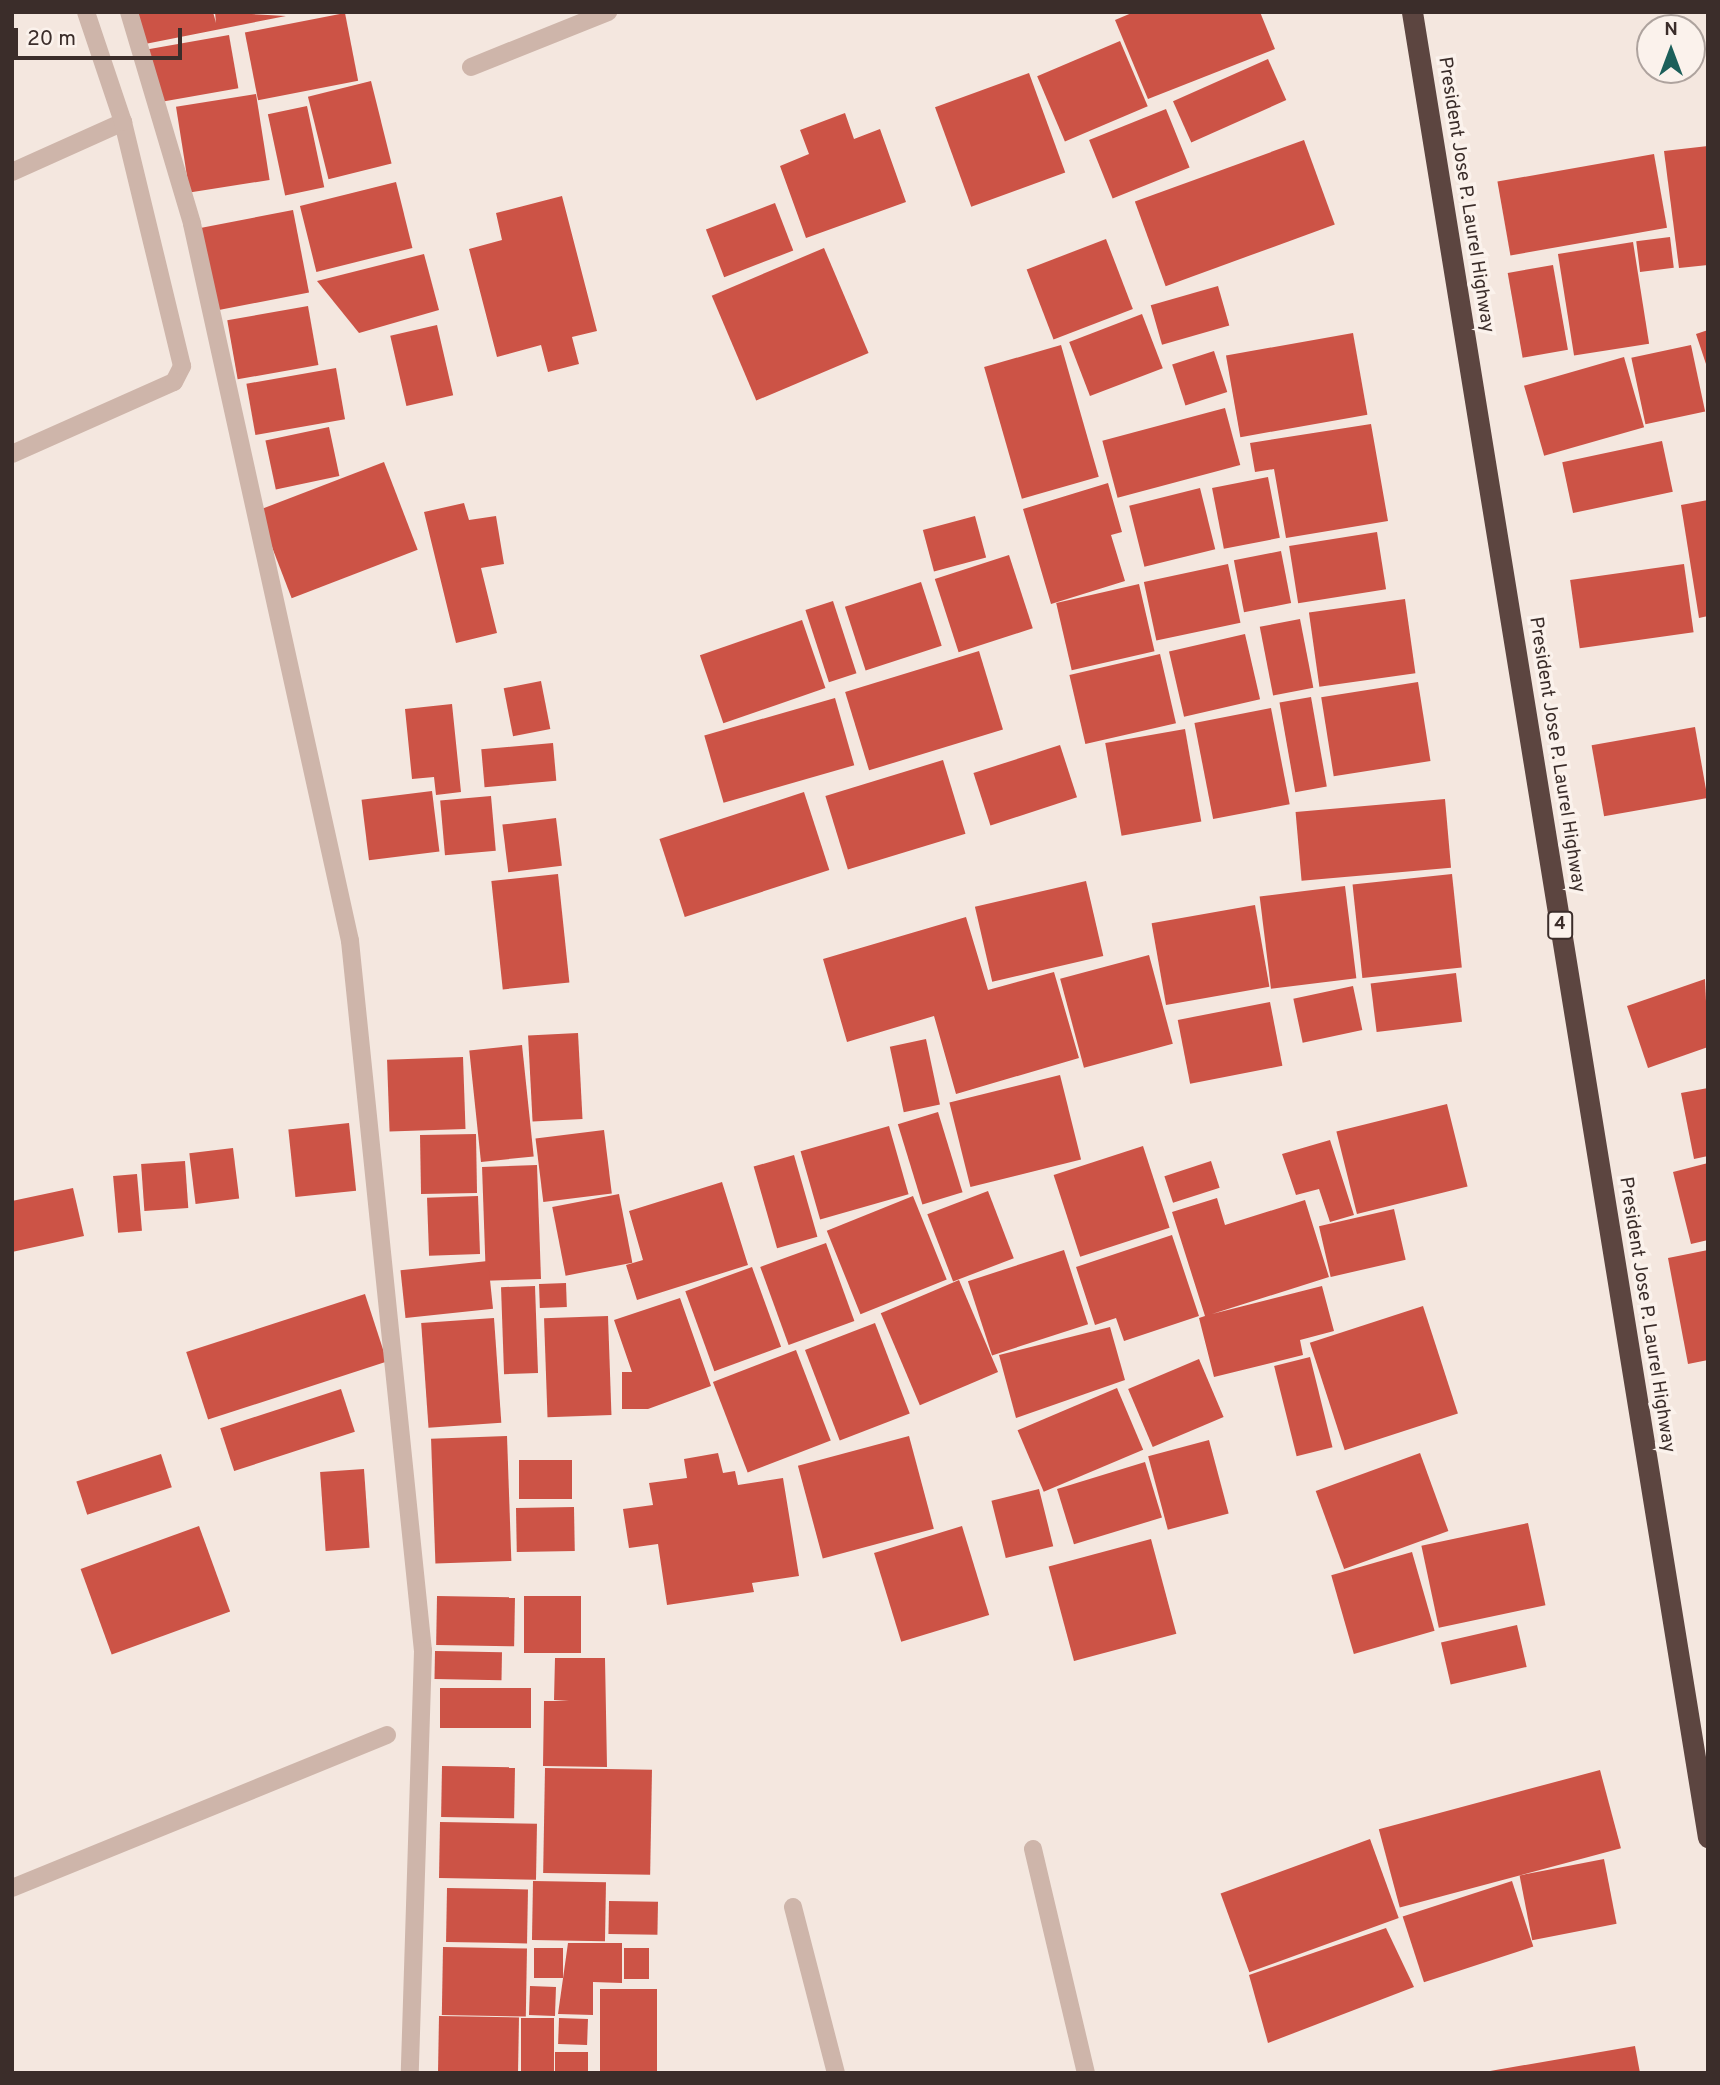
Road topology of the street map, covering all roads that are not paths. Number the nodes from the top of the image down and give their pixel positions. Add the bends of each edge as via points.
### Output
1 (86, 12) edge
2 (129, 12) edge
3 (607, 12) edge
4 (1412, 12) edge
5 (471, 67) dead end
6 (123, 122) junction
7 (12, 172) edge
8 (12, 454) edge
9 (387, 1735) dead end
10 (1708, 1837) edge
11 (1033, 1849) dead end
12 (12, 1888) edge
13 (793, 1906) dead end
14 (410, 2073) edge
15 (836, 2073) edge
16 (1086, 2073) edge

1 - 6 street
2 - 14 street via 192,224 350,941 423,1651
3 - 5 street
4 - 10 highway, President Jose P. Laurel Highway / 4
6 - 7 street
6 - 8 street via 182,366 174,382
9 - 12 street
11 - 16 street
13 - 15 street

